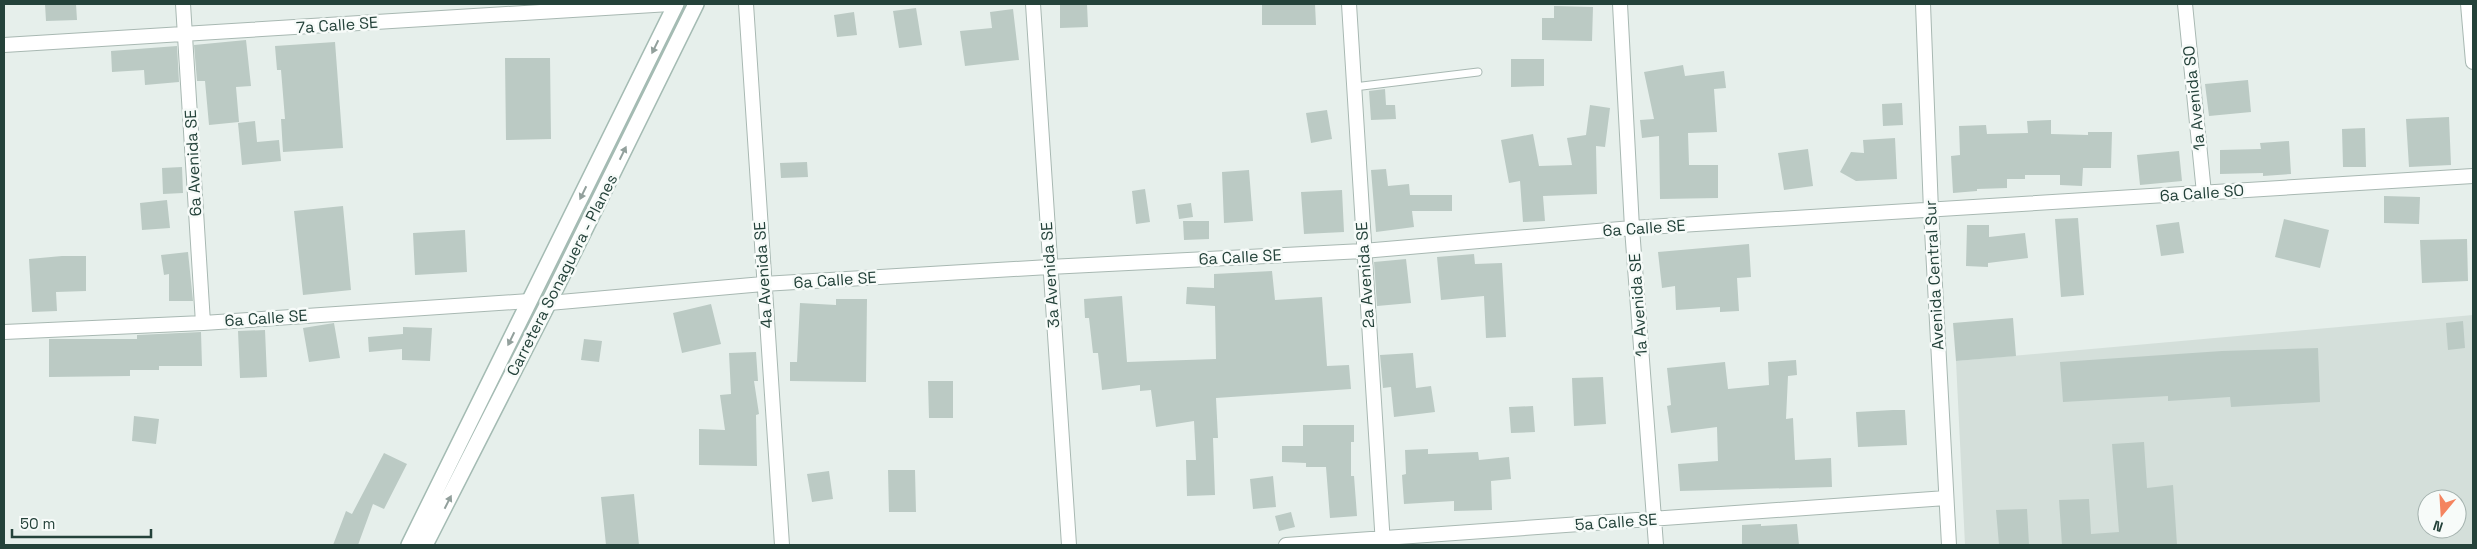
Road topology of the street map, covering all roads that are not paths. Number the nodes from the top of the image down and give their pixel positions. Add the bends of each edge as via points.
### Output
1 (183, 4) edge
2 (670, 4) edge
3 (676, 4) edge
4 (696, 4) edge
5 (746, 4) edge
6 (1033, 4) edge
7 (1349, 4) edge
8 (1620, 4) edge
9 (1923, 4) edge
10 (2185, 4) edge
11 (2468, 4) edge
12 (186, 34) junction
13 (4, 45) edge
14 (2473, 62) edge
15 (1478, 72) dead end
16 (1354, 87) junction
17 (2473, 176) edge
18 (2204, 193) junction
19 (1931, 211) junction
20 (1632, 228) junction
21 (1363, 251) junction
22 (1050, 267) junction
23 (763, 284) junction
24 (529, 302) junction
25 (549, 303) junction
26 (203, 322) junction
27 (4, 332) edge
28 (1946, 498) junction
29 (1654, 519) junction
30 (1383, 542) edge
31 (409, 545) edge
32 (426, 545) edge
33 (782, 545) edge
34 (1069, 545) edge
35 (1286, 545) edge
36 (1656, 545) edge
37 (1949, 545) edge

1 - 12 street, 6a Avenida SE
2 - 12 street, 7a Calle SE
3 -> 24 main road, Carretera Sonaguera - Planes
25 -> 4 main road, Carretera Sonaguera - Planes
5 - 23 street, 4a Avenida SE
6 - 22 street, 3a Avenida SE
7 - 16 street, 2a Avenida SE
8 - 20 street, 1a Avenida SE
9 - 19 street, Avenida Central Sur
10 - 18 street, 1a Avenida SO
11 - 14 street
12 - 13 street, 7a Calle SE
12 - 26 street, 6a Avenida SE
15 - 16 lane
16 - 21 street, 2a Avenida SE
17 - 18 street, 6a Calle SO
18 - 19 street, 6a Calle SO
19 - 20 street, 6a Calle SE
19 - 28 street, Avenida Central Sur
20 - 21 street, 6a Calle SE
20 - 29 street, 1a Avenida SE
21 - 22 street, 6a Calle SE
21 - 30 street, 2a Avenida SE
22 - 23 street, 6a Calle SE
22 - 34 street, 3a Avenida SE
23 - 25 street, 6a Calle SE
23 - 33 street, 4a Avenida SE
24 - 26 street, 6a Calle SE
24 -> 31 main road, Carretera Sonaguera - Planes
32 -> 25 main road, Carretera Sonaguera - Planes
26 - 27 street, 6a Calle SE
28 - 29 street, 5a Calle SE
28 - 37 street, Avenida Central Sur
29 - 30 street, 5a Calle SE
29 - 36 street, 1a Avenida SE
30 - 35 street, 5a Calle SE

